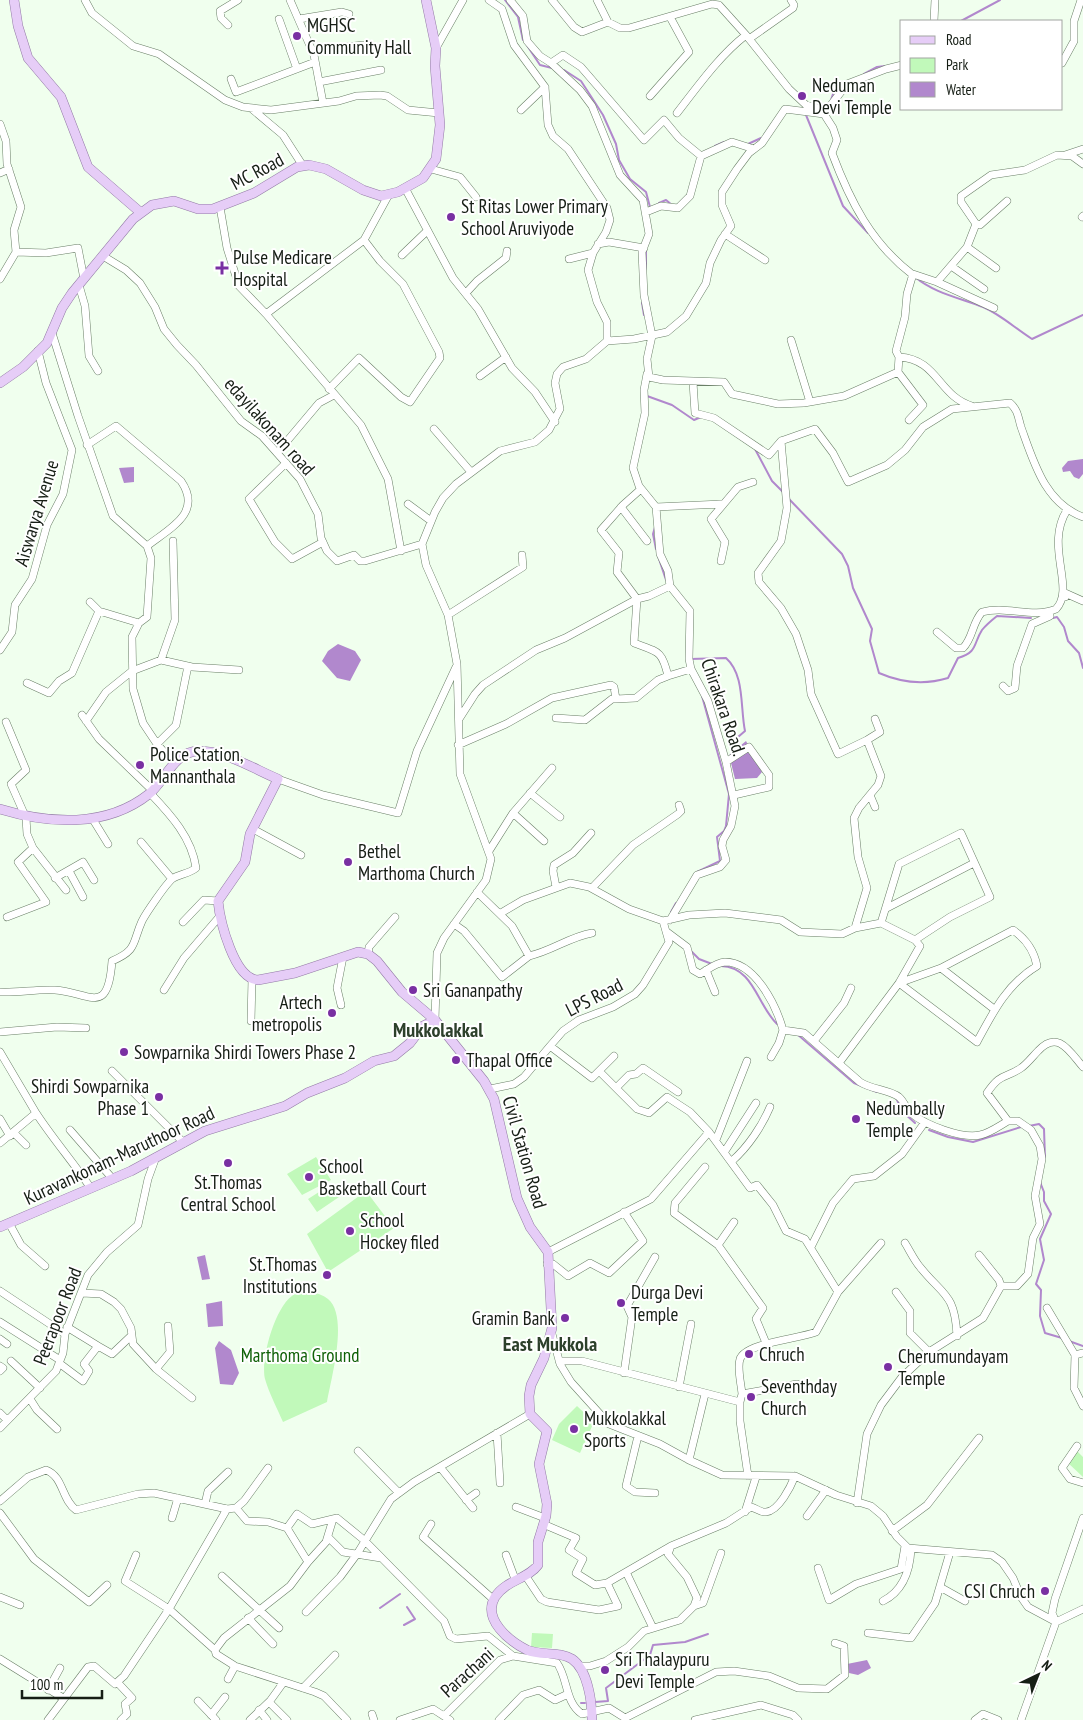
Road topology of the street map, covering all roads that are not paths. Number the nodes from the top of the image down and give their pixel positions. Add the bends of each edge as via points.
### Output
1 (14, 0) edge
2 (85, 0) edge
3 (238, 0) edge
4 (290, 0) edge
5 (426, 0) edge
6 (463, 0) edge
7 (489, 0) edge
8 (510, 0) edge
9 (552, 0) edge
10 (597, 0) edge
11 (699, 0) edge
12 (791, 0) edge
13 (935, 0) edge
14 (1081, 0) edge
15 (705, 8) junction
16 (348, 14) dead end
17 (670, 17) junction
18 (279, 19) dead end
19 (299, 19) junction
20 (934, 20) edge
21 (608, 22) junction
22 (228, 25) dead end
23 (748, 37) junction
24 (363, 45) dead end
25 (436, 48) junction
26 (312, 51) junction
27 (1063, 61) edge
28 (315, 62) junction
29 (551, 63) junction
30 (900, 66) edge
31 (297, 69) junction
32 (381, 70) dead end
33 (231, 79) dead end
34 (319, 82) junction
35 (545, 87) junction
36 (650, 96) dead end
37 (323, 103) junction
38 (252, 109) junction
39 (521, 110) dead end
40 (815, 111) junction
41 (439, 113) junction
42 (677, 113) dead end
43 (824, 114) junction
44 (0, 124) edge
45 (754, 149) junction
46 (1083, 149) edge
47 (701, 156) junction
48 (1064, 156) junction
49 (1083, 164) edge
50 (303, 166) junction
51 (431, 169) junction
52 (9, 170) junction
53 (0, 173) edge
54 (404, 188) junction
55 (388, 196) junction
56 (476, 197) dead end
57 (1007, 201) dead end
58 (220, 208) junction
59 (649, 211) junction
60 (140, 212) junction
61 (976, 224) junction
62 (427, 231) junction
63 (725, 234) junction
64 (364, 240) junction
65 (598, 244) junction
66 (967, 247) junction
67 (644, 248) junction
68 (507, 251) dead end
69 (16, 252) junction
70 (593, 253) junction
71 (402, 255) dead end
72 (103, 256) junction
73 (570, 259) dead end
74 (765, 260) dead end
75 (951, 266) junction
76 (996, 268) dead end
77 (912, 276) junction
78 (0, 278) edge
79 (82, 282) junction
80 (937, 282) junction
81 (984, 289) dead end
82 (466, 293) junction
83 (994, 308) dead end
84 (266, 314) junction
85 (52, 333) junction
86 (649, 336) junction
87 (608, 340) junction
88 (791, 340) dead end
89 (38, 351) junction
90 (506, 357) junction
91 (899, 357) junction
92 (98, 370) dead end
93 (898, 372) junction
94 (647, 374) junction
95 (480, 376) dead end
96 (692, 382) junction
97 (0, 383) edge
98 (331, 392) junction
99 (959, 401) junction
100 (810, 402) junction
101 (976, 408) junction
102 (952, 409) junction
103 (909, 420) dead end
104 (555, 422) junction
105 (434, 429) dead end
106 (781, 441) junction
107 (88, 445) junction
108 (277, 453) junction
109 (286, 463) junction
110 (470, 472) junction
111 (753, 482) dead end
112 (641, 488) junction
113 (408, 504) dead end
114 (722, 504) junction
115 (621, 507) junction
116 (656, 508) junction
117 (1065, 511) junction
118 (1083, 516) edge
119 (431, 521) junction
120 (173, 541) dead end
121 (647, 541) dead end
122 (323, 542) junction
123 (422, 544) junction
124 (147, 546) junction
125 (401, 550) junction
126 (522, 554) dead end
127 (721, 561) dead end
128 (670, 586) junction
129 (1065, 593) junction
130 (637, 599) junction
131 (1083, 601) edge
132 (90, 602) dead end
133 (99, 612) junction
134 (448, 615) junction
135 (139, 624) junction
136 (937, 632) dead end
137 (0, 650) edge
138 (161, 660) junction
139 (457, 664) junction
140 (188, 666) junction
141 (691, 669) junction
142 (239, 670) dead end
143 (132, 671) junction
144 (668, 676) junction
145 (28, 683) dead end
146 (1003, 686) dead end
147 (616, 699) junction
148 (556, 718) dead end
149 (876, 719) dead end
150 (6, 722) dead end
151 (458, 722) junction
152 (867, 740) junction
153 (158, 744) junction
154 (458, 745) junction
155 (726, 762) junction
156 (174, 763) junction
157 (552, 768) dead end
158 (278, 779) junction
159 (151, 792) junction
160 (530, 793) junction
161 (734, 795) junction
162 (870, 795) junction
163 (679, 805) dead end
164 (875, 807) dead end
165 (0, 809) edge
166 (513, 813) junction
167 (560, 817) dead end
168 (26, 818) junction
169 (92, 818) junction
170 (253, 830) junction
171 (592, 833) dead end
172 (544, 841) dead end
173 (141, 842) dead end
174 (108, 844) dead end
175 (33, 848) junction
176 (489, 851) junction
177 (301, 855) dead end
178 (974, 863) junction
179 (69, 871) junction
180 (56, 878) junction
181 (172, 879) junction
182 (94, 880) dead end
183 (556, 887) junction
184 (592, 888) junction
185 (66, 890) dead end
186 (477, 892) junction
187 (83, 897) dead end
188 (218, 900) junction
189 (887, 908) junction
190 (501, 913) junction
191 (220, 916) junction
192 (7, 917) dead end
193 (394, 917) dead end
194 (663, 920) junction
195 (182, 922) dead end
196 (881, 923) junction
197 (454, 924) junction
198 (855, 928) junction
199 (667, 932) junction
200 (592, 933) dead end
201 (915, 940) junction
202 (368, 954) junction
203 (529, 956) junction
204 (343, 957) junction
205 (941, 968) junction
206 (706, 970) junction
207 (252, 979) junction
208 (899, 983) junction
209 (851, 988) dead end
210 (164, 990) dead end
211 (0, 992) edge
212 (714, 992) dead end
213 (341, 1006) dead end
214 (994, 1009) junction
215 (251, 1020) dead end
216 (435, 1020) junction
217 (86, 1028) dead end
218 (783, 1030) junction
219 (0, 1032) edge
220 (814, 1041) junction
221 (550, 1046) junction
222 (0, 1052) edge
223 (614, 1056) dead end
224 (771, 1057) dead end
225 (747, 1061) dead end
226 (839, 1063) junction
227 (1083, 1067) edge
228 (112, 1071) dead end
229 (599, 1071) junction
230 (616, 1088) junction
231 (490, 1089) junction
232 (678, 1092) dead end
233 (756, 1103) dead end
234 (770, 1106) dead end
235 (36, 1113) junction
236 (0, 1119) edge
237 (1008, 1121) junction
238 (925, 1122) junction
239 (70, 1130) dead end
240 (709, 1132) junction
241 (12, 1134) junction
242 (716, 1140) junction
243 (184, 1143) junction
244 (0, 1144) edge
245 (26, 1145) dead end
246 (725, 1151) junction
247 (156, 1157) junction
248 (732, 1161) junction
249 (705, 1167) dead end
250 (111, 1178) junction
251 (90, 1187) junction
252 (624, 1212) junction
253 (734, 1222) dead end
254 (4, 1225) edge
255 (881, 1243) dead end
256 (905, 1243) dead end
257 (718, 1245) junction
258 (811, 1247) junction
259 (548, 1252) junction
260 (979, 1255) dead end
261 (656, 1257) dead end
262 (547, 1264) junction
263 (45, 1266) dead end
264 (1001, 1286) junction
265 (0, 1291) edge
266 (838, 1292) junction
267 (896, 1292) dead end
268 (82, 1293) junction
269 (1047, 1308) dead end
270 (0, 1322) edge
271 (691, 1324) dead end
272 (168, 1326) dead end
273 (552, 1328) junction
274 (66, 1331) junction
275 (131, 1336) junction
276 (957, 1336) junction
277 (0, 1339) edge
278 (766, 1343) junction
279 (7, 1344) dead end
280 (98, 1346) junction
281 (929, 1352) junction
282 (1079, 1354) edge
283 (12, 1361) dead end
284 (60, 1361) junction
285 (559, 1361) junction
286 (0, 1366) edge
287 (156, 1370) junction
288 (0, 1371) edge
289 (624, 1373) junction
290 (796, 1384) dead end
291 (679, 1387) junction
292 (40, 1388) junction
293 (705, 1394) junction
294 (192, 1398) dead end
295 (741, 1398) junction
296 (30, 1399) junction
297 (1083, 1406) edge
298 (0, 1413) edge
299 (530, 1414) junction
300 (7, 1420) junction
301 (0, 1428) edge
302 (57, 1429) dead end
303 (497, 1434) junction
304 (638, 1436) junction
305 (979, 1438) dead end
306 (1077, 1446) dead end
307 (358, 1451) dead end
308 (688, 1460) junction
309 (440, 1467) junction
310 (268, 1468) dead end
311 (228, 1472) dead end
312 (752, 1476) junction
313 (795, 1476) junction
314 (500, 1483) dead end
315 (1083, 1483) edge
316 (826, 1490) junction
317 (399, 1493) junction
318 (476, 1493) dead end
319 (655, 1493) dead end
320 (178, 1498) junction
321 (466, 1500) junction
322 (0, 1501) edge
323 (856, 1503) junction
324 (205, 1504) junction
325 (516, 1507) dead end
326 (236, 1508) junction
327 (474, 1508) dead end
328 (227, 1509) junction
329 (746, 1512) junction
330 (0, 1513) edge
331 (807, 1516) dead end
332 (172, 1518) dead end
333 (1083, 1518) edge
334 (333, 1519) junction
335 (544, 1521) junction
336 (431, 1524) dead end
337 (287, 1528) junction
338 (892, 1531) junction
339 (328, 1537) junction
340 (364, 1540) junction
341 (671, 1546) junction
342 (908, 1548) junction
343 (950, 1552) junction
344 (721, 1553) dead end
345 (357, 1554) junction
346 (136, 1555) dead end
347 (506, 1555) dead end
348 (382, 1558) junction
349 (308, 1562) junction
350 (818, 1568) dead end
351 (626, 1572) junction
352 (525, 1575) junction
353 (222, 1576) dead end
354 (516, 1579) junction
355 (607, 1582) junction
356 (107, 1584) dead end
357 (940, 1587) junction
358 (0, 1597) edge
359 (494, 1600) junction
360 (965, 1601) dead end
361 (883, 1602) dead end
362 (20, 1605) dead end
363 (694, 1606) junction
364 (169, 1609) junction
365 (259, 1609) junction
366 (1083, 1610) edge
367 (306, 1612) dead end
368 (248, 1618) junction
369 (1056, 1622) junction
370 (279, 1628) dead end
371 (653, 1628) junction
372 (868, 1633) dead end
373 (835, 1643) dead end
374 (273, 1644) dead end
375 (215, 1650) junction
376 (335, 1656) dead end
377 (513, 1656) junction
378 (0, 1659) edge
379 (236, 1666) junction
380 (580, 1666) junction
381 (60, 1668) dead end
382 (228, 1679) dead end
383 (118, 1683) junction
384 (283, 1683) junction
385 (303, 1688) junction
386 (48, 1690) junction
387 (568, 1694) junction
388 (225, 1697) dead end
389 (63, 1698) junction
390 (198, 1701) dead end
391 (269, 1702) junction
392 (259, 1710) junction
393 (592, 1716) edge
394 (214, 1717) edge
395 (447, 1717) edge
396 (411, 1718) edge
397 (48, 1720) edge
398 (121, 1720) edge
399 (250, 1720) edge
400 (267, 1720) edge
401 (287, 1720) edge
402 (347, 1720) edge
403 (400, 1720) edge
404 (498, 1720) edge
405 (694, 1720) edge
406 (798, 1720) edge
407 (975, 1720) edge
408 (998, 1720) edge
409 (1021, 1720) edge

1 - 60 main road via 28,58 61,97 88,167
2 - 38 street via 92,12 133,46 159,54 225,100
3 - 22 street via 220,11 221,18
4 - 19 street
5 - 25 main road
6 - 25 street
7 - 35 street via 502,10 514,45
8 - 29 street via 523,16 527,41
9 - 21 street via 580,31
10 - 21 street
11 - 15 street
12 - 23 street via 793,8
13 - 20 street
14 - 27 street via 1074,20 1074,41
15 - 17 street
15 - 23 street via 719,5
16 - 19 street via 342,12
17 - 21 street via 630,28 620,28
17 - 36 street via 689,52
18 - 31 street
19 - 26 street
23 - 40 street via 789,89
23 - 42 street via 725,51 720,62
24 - 26 street
25 - 41 main road
26 - 28 street
28 - 31 street
28 - 34 street
29 - 47 street via 564,55 581,67 644,140 664,120
29 - 59 street via 592,106 620,174
30 - 43 street via 847,84
31 - 33 street via 236,92
32 - 34 street
34 - 37 street
35 - 39 street
35 - 65 street via 548,125 553,136 568,148 607,208 610,220
37 - 38 street via 271,110
37 - 41 street via 380,95 408,110
38 - 50 street via 283,135
40 - 43 street
40 - 45 street via 785,109 762,144
41 - 51 main road via 439,147
43 - 77 street via 837,140 832,153 853,204 876,239
44 - 52 street via 6,141
45 - 47 street via 732,142
45 - 63 street via 722,192 722,204 731,226
46 - 48 street
47 - 59 street via 690,196 678,208 661,206
48 - 49 street via 1072,156
48 - 61 street via 1057,155 1025,170 992,175 971,187 961,196 961,202
50 - 55 main road, MC Road via 326,169 363,190
50 - 58 main road, MC Road
51 - 54 main road via 423,178
51 - 56 street via 460,178
52 - 53 street
52 - 69 street via 21,207 14,230
54 - 55 main road
54 - 62 street
55 - 64 street
57 - 61 street via 980,225
58 - 60 main road, MC Road via 206,210 166,201 152,204
58 - 84 street via 227,248 240,286
59 - 67 street via 649,234
60 - 72 main road, MC Road
61 - 66 street
62 - 71 street
62 - 82 street via 453,278
63 - 74 street
63 - 86 street via 710,263 706,283 686,316 667,332
64 - 84 street
64 - 98 street via 403,284 440,352 440,358 410,402 359,358
65 - 67 street via 609,242
65 - 70 street
66 - 75 street
66 - 76 street
67 - 86 street via 644,296
68 - 82 street via 506,258
69 - 78 street
69 - 79 street via 46,253 78,248
70 - 73 street
70 - 87 street via 588,270 597,302 607,322
72 - 79 main road, MC Road
72 - 108 street, edayilakonam road via 140,282 164,329 241,422 262,436
75 - 80 street
75 - 81 street
77 - 80 street
77 - 91 street via 896,350
79 - 85 main road, MC Road via 62,308
79 - 92 street via 89,356
80 - 83 street
82 - 90 street
84 - 98 street
85 - 89 main road, MC Road
85 - 107 street
86 - 87 street
86 - 94 street
87 - 104 street via 586,359 562,367 557,374 560,409
88 - 100 street
89 - 97 main road, MC Road
89 - 137 street, Aiswarya Avenue via 46,383 72,450 63,494 47,525 32,579 15,605 12,632
90 - 95 street
90 - 104 street
91 - 93 street
91 - 99 street via 923,362
93 - 100 street via 844,396
93 - 103 street via 923,405
94 - 96 street via 663,380
94 - 112 street via 643,430 633,468
96 - 100 street via 724,382 732,394 778,404
96 - 106 street via 695,413 714,418 769,454
98 - 108 street
98 - 125 street via 360,425 388,479
99 - 101 street
99 - 102 street
101 - 102 street
101 - 117 street via 1010,403 1016,409 1046,489
102 - 106 street via 923,427 887,465 848,482 833,453 815,430
104 - 110 street via 535,442 500,450
105 - 110 street
106 - 152 street via 787,498 781,541 758,573 759,582 782,608 796,634 808,670 811,694 838,754
107 - 124 street via 114,516
107 - 124 street via 116,426 186,488 189,505 185,516
108 - 109 street, edayilakonam road
109 - 122 street, edayilakonam road via 300,479 318,514
109 - 122 street via 249,499 275,542 292,559
110 - 119 street via 443,498
111 - 114 street via 738,487
112 - 115 street
112 - 116 street
113 - 119 street
114 - 116 street
114 - 127 street via 711,519 725,542
115 - 121 street
115 - 130 street via 601,530 619,553 617,572
116 - 128 street, Chirakara Road. via 660,554 668,571
117 - 118 street
117 - 129 street via 1057,541
119 - 123 street
120 - 138 street via 175,620
122 - 125 street, edayilakonam road via 337,561 351,555 365,561
123 - 125 street, edayilakonam road
123 - 134 street via 426,565
124 - 135 street via 151,558 147,617
126 - 134 street via 523,567
128 - 130 street
128 - 141 street, Chirakara Road. via 690,611
129 - 131 street
129 - 136 street via 1060,605 1047,612 991,609 982,612 963,648 956,648
129 - 146 street via 1066,598 1059,611 1038,620 1031,627 1017,666 1015,688 1008,691
130 - 144 street via 634,643 661,654
130 - 151 street via 536,650 483,685
132 - 133 street
133 - 135 street
133 - 145 street via 72,673 49,693
134 - 139 street
135 - 143 street via 132,637
138 - 140 street
138 - 143 street
139 - 151 street
139 - 158 street via 417,751 398,813 323,795
140 - 142 street
140 - 153 street via 176,725
141 - 144 street
141 - 155 street, Chirakara Road. via 708,701
143 - 153 street via 133,689 143,723
143 - 159 street via 106,692 84,718
144 - 147 street via 636,698
147 - 148 street via 585,720
147 - 154 street via 611,685 552,698 506,724
149 - 152 street via 880,732
150 - 168 street via 26,770 11,784
151 - 154 street
152 - 162 street via 881,776
153 - 156 street
154 - 176 street via 460,774
155 - 161 street, Chirakara Road.
155 - 161 street via 749,747 769,775 769,786
156 - 158 main road via 198,751 216,754
156 - 159 main road
157 - 160 street
158 - 170 main road
159 - 169 main road via 124,811
159 - 181 street via 190,844 195,859 196,868
160 - 166 street
160 - 167 street
161 - 194 street, Chirakara Road. via 731,826 722,846 726,860 720,867 697,875
162 - 164 street
162 - 198 street via 854,818 858,856 867,888
163 - 184 street via 681,810 678,814 632,845
165 - 168 main road
166 - 172 street
166 - 176 street
168 - 169 main road via 59,822
168 - 175 street via 27,834
169 - 174 street
170 - 177 street
170 - 188 main road via 245,862
171 - 183 street via 574,853 554,864
173 - 181 street
175 - 180 street
175 - 192 street via 18,862 46,902
176 - 186 street via 491,859 486,880
178 - 189 street
178 - 189 street via 961,833 899,864
178 - 201 street via 990,897 950,917
179 - 180 street
179 - 182 street via 82,862
179 - 187 street
180 - 185 street
181 - 211 street via 142,921 134,946 127,955 112,961 108,990 99,998 55,990
183 - 184 street via 570,883
183 - 190 street via 512,905
184 - 194 street via 629,909
186 - 190 street
186 - 197 street
188 - 191 main road
188 - 195 street via 204,900
189 - 196 street
190 - 203 street
191 - 207 main road via 239,968
191 - 210 street via 184,958
193 - 202 street via 369,947
194 - 198 street via 725,913 781,920 807,933 842,934
194 - 199 street
196 - 198 street
196 - 201 street
197 - 203 street via 464,931 502,976
197 - 216 street via 437,953
199 - 206 street via 687,947 693,970 700,974
199 - 221 street, LPS Road via 669,942 635,994 579,1020
200 - 203 street
201 - 208 street via 920,946
202 - 204 main road via 358,952
202 - 216 main road, Civil Station Road via 402,992
204 - 207 main road via 295,973
204 - 213 street via 336,988
205 - 208 street
205 - 214 street
205 - 214 street via 1013,930 1023,937 1034,954 1037,966 1021,975
206 - 212 street
206 - 218 street via 724,962 746,969 769,1000
207 - 215 street
208 - 214 street via 977,1042
208 - 226 street
209 - 220 street via 844,1003
216 - 231 main road, Civil Station Road
216 - 243 main road, Kuravankonam-Maruthoor Road via 423,1026 394,1056 374,1061 285,1106 204,1131
217 - 219 street
218 - 220 street via 804,1033
218 - 224 street
220 - 226 street
221 - 229 street via 588,1077 592,1078
221 - 231 street, LPS Road via 524,1077 514,1084
222 - 235 street
223 - 229 street
225 - 242 street
226 - 238 street via 860,1082 898,1096 910,1112
227 - 237 street via 1063,1044 1042,1046 1022,1068 1003,1075 987,1093
228 - 243 street
229 - 230 street
230 - 232 street via 629,1075 643,1068
230 - 240 street via 637,1109 649,1113 667,1097 690,1112
231 - 259 main road, Civil Station Road via 517,1198 530,1227
233 - 246 street
234 - 248 street via 764,1120
235 - 241 street
235 - 251 street
236 - 241 street
237 - 238 street via 980,1135 956,1132
237 - 264 street via 1024,1124 1040,1146 1042,1159 1035,1196 1040,1224 1034,1238 1028,1274 1017,1286
238 - 258 street via 902,1154 874,1176 853,1180 833,1203
239 - 250 street
240 - 242 street
240 - 252 street via 651,1199
241 - 244 street
241 - 245 street
242 - 246 street
243 - 247 main road, Kuravankonam-Maruthoor Road
246 - 248 street
247 - 250 main road, Kuravankonam-Maruthoor Road
247 - 268 street, Peerapoor Road via 138,1225 93,1267
248 - 258 street via 750,1188 757,1185 786,1231 805,1239
249 - 257 street via 675,1203 673,1211
250 - 251 main road, Kuravankonam-Maruthoor Road
251 - 254 main road, Kuravankonam-Maruthoor Road
252 - 259 street
252 - 262 street via 643,1240 608,1273 590,1263 568,1276 553,1264
253 - 257 street
254 - 263 street
255 - 266 street
256 - 276 street via 920,1267 948,1296 956,1319
257 - 278 street via 763,1308 756,1319
258 - 266 street
259 - 262 main road
260 - 264 street
261 - 289 street via 627,1306 632,1318
262 - 273 main road
264 - 276 street via 983,1318
265 - 274 street
266 - 278 street via 816,1332 794,1340
267 - 281 street via 910,1311 910,1334
268 - 274 street, Peerapoor Road
268 - 275 street via 101,1294 114,1302 131,1328
269 - 282 street
270 - 284 street
271 - 291 street
272 - 287 street via 170,1352
273 - 285 street
273 - 299 main road via 544,1358 531,1385
274 - 280 street
274 - 284 street, Peerapoor Road
275 - 280 street via 112,1354
275 - 287 street
276 - 281 street
277 - 279 street
278 - 295 street via 742,1354 739,1361
280 - 284 street via 84,1364 90,1371 83,1380
281 - 323 street via 902,1377 881,1405 867,1434
282 - 297 street via 1073,1377 1074,1388
283 - 292 street
284 - 292 street, Peerapoor Road via 56,1371
285 - 289 street via 582,1361
285 - 304 street via 594,1410 609,1424
286 - 288 street via 3,1368
287 - 294 street
289 - 291 street
290 - 295 street
291 - 293 street
292 - 296 street, Peerapoor Road
293 - 295 street
293 - 308 street
295 - 312 street via 740,1421
296 - 300 street, Peerapoor Road
296 - 302 street
298 - 300 street
299 - 303 street
299 - 335 main road via 547,1431 539,1464 547,1504
300 - 301 street, Peerapoor Road
303 - 309 street
303 - 314 street
304 - 308 street
304 - 319 street via 626,1486 635,1492
305 - 338 street via 927,1505
306 - 315 street via 1062,1468 1070,1479
307 - 317 street
308 - 312 street via 722,1475
309 - 317 street
309 - 321 street
310 - 326 street
311 - 324 street via 208,1492
312 - 313 street
312 - 329 street
313 - 316 street
313 - 329 street via 789,1491 770,1510 765,1512 751,1508
316 - 323 street
316 - 331 street
317 - 340 street via 391,1499
318 - 321 street
320 - 322 street via 154,1492 76,1510 65,1498 57,1478 46,1470 28,1477
320 - 324 street
320 - 332 street
321 - 327 street
323 - 338 street via 876,1509
324 - 328 street
325 - 335 street
326 - 328 street
326 - 337 street via 247,1521 268,1522
328 - 364 street
329 - 341 street via 708,1532
330 - 356 street via 34,1559 89,1602
333 - 369 street via 1060,1580 1052,1613
334 - 337 street via 312,1524 297,1514
334 - 339 street
334 - 340 street via 339,1520
335 - 352 main road via 538,1542 538,1565
335 - 355 street via 576,1538 569,1550 583,1559 576,1572 594,1585
336 - 359 street via 423,1537
337 - 349 street
338 - 342 street
339 - 345 street via 343,1552
339 - 349 street via 321,1550
340 - 345 street
340 - 348 street
341 - 351 street
341 - 363 street via 668,1554 697,1598
342 - 343 street
342 - 350 street via 901,1569 856,1584 829,1600
342 - 361 street via 908,1575
343 - 357 street
343 - 369 street via 992,1555 1014,1578 1028,1607
344 - 363 street via 703,1603
345 - 348 street
345 - 367 street
346 - 364 street via 125,1581
347 - 354 street
348 - 377 street via 444,1621 450,1636 456,1639 488,1636
349 - 365 street via 290,1586
351 - 355 street
351 - 371 street
352 - 354 main road
352 - 355 street via 541,1599 547,1602 599,1610 618,1606
353 - 365 street
354 - 359 main road
357 - 360 street
357 - 372 street via 934,1603 911,1638
358 - 362 street
359 - 380 main road via 492,1619 512,1639 528,1650 571,1658
363 - 371 street via 680,1620
364 - 375 street
364 - 383 street
365 - 368 street
365 - 370 street
366 - 369 street
368 - 374 street
368 - 375 street
369 - 409 street
371 - 380 street via 644,1631 628,1647 606,1661
373 - 393 street via 844,1646 845,1674 827,1689 798,1688 769,1676 716,1672 625,1718 609,1708
375 - 379 street via 216,1654
376 - 385 street
377 - 387 street via 557,1663
377 - 395 street, Parachani via 500,1660
378 - 386 street
379 - 382 street
379 - 384 street
380 - 393 main road via 588,1688
381 - 386 street
383 - 389 street via 91,1666
383 - 398 street via 132,1698 125,1704 127,1714
384 - 385 street
384 - 391 street
385 - 402 street via 324,1696
386 - 389 street
387 - 393 street via 578,1712
387 - 404 street via 555,1700 539,1690 523,1695
388 - 394 street
389 - 397 street
390 - 394 street
391 - 392 street
391 - 401 street
392 - 399 street
392 - 400 street
395 - 396 street via 433,1709
396 - 403 street
405 - 406 street via 761,1705 793,1715
407 - 408 street via 983,1714

